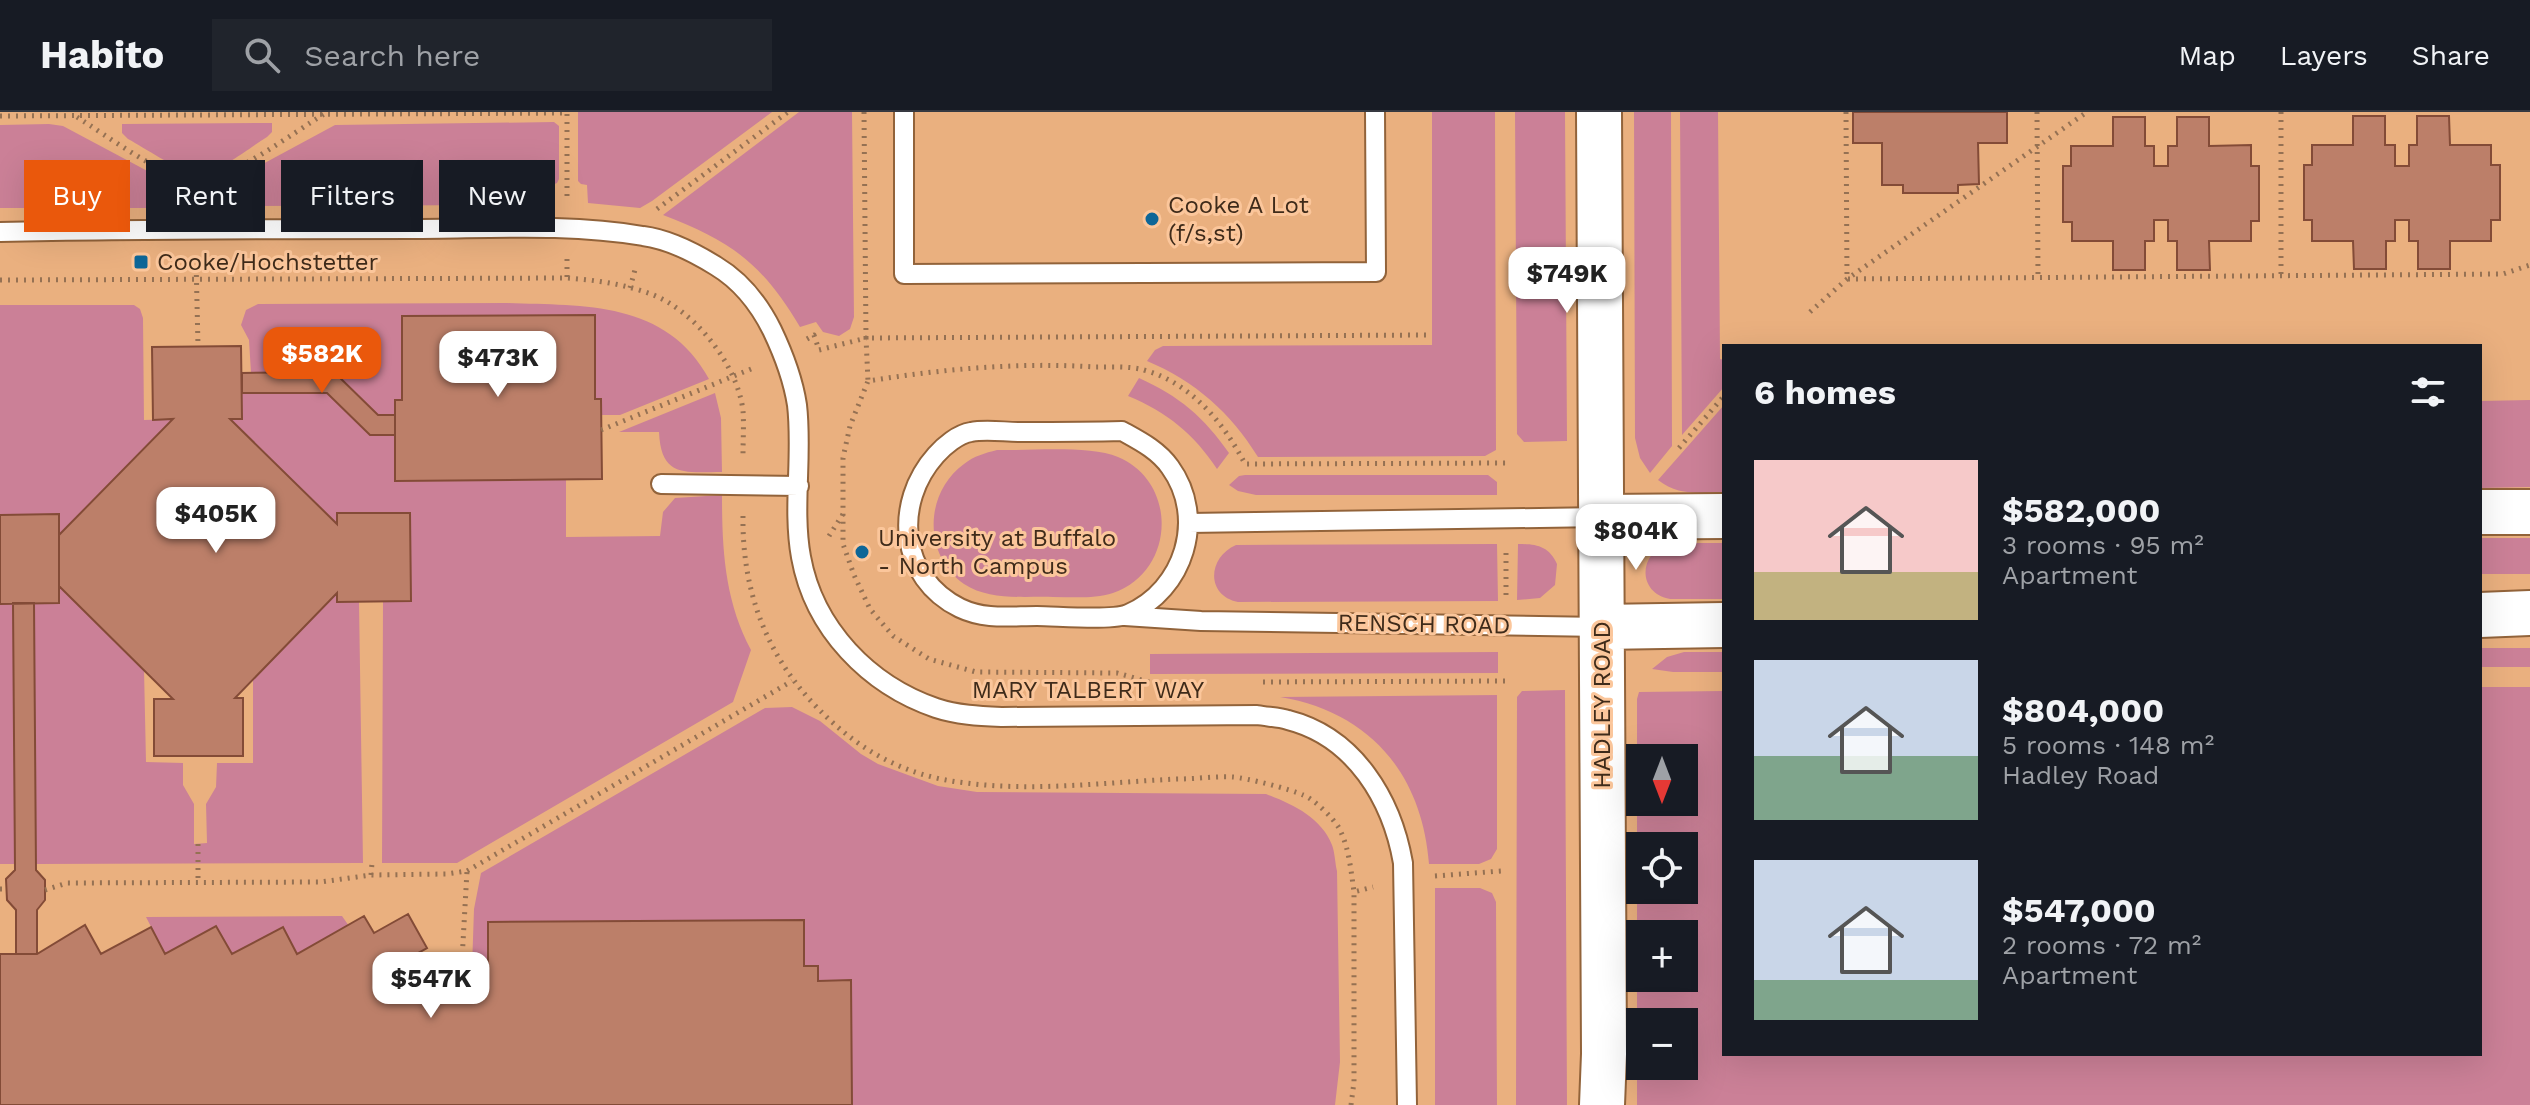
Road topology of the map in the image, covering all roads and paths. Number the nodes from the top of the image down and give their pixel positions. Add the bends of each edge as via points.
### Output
1 (788, 112) edge
2 (904, 112) edge
3 (1375, 112) edge
4 (1599, 112) edge
5 (1846, 112) edge
6 (2037, 112) edge
7 (2087, 112) edge
8 (2281, 112) edge
9 (567, 113) edge
10 (325, 114) junction
11 (0, 116) edge
12 (75, 116) junction
13 (2038, 146) junction
14 (147, 160) edge
15 (248, 160) edge
16 (265, 229) edge
17 (146, 230) edge
18 (0, 232) edge
19 (192, 232) edge
20 (645, 236) junction
21 (2530, 265) edge
22 (2281, 276) junction
23 (2038, 277) junction
24 (198, 279) junction
25 (1847, 279) junction
26 (0, 280) edge
27 (630, 288) junction
28 (1810, 312) dead end
29 (198, 346) dead end
30 (782, 354) junction
31 (734, 378) junction
32 (868, 381) junction
33 (1722, 398) edge
34 (601, 430) dead end
35 (1679, 448) dead end
36 (1506, 463) dead end
37 (661, 484) dead end
38 (743, 486) junction
39 (799, 486) junction
40 (2482, 512) edge
41 (2530, 512) edge
42 (843, 513) junction
43 (1722, 516) edge
44 (1603, 517) junction
45 (1189, 523) junction
46 (826, 541) dead end
47 (1507, 543) dead end
48 (1506, 595) dead end
49 (2530, 613) edge
50 (2482, 615) edge
51 (1125, 616) junction
52 (1722, 625) edge
53 (1602, 627) junction
54 (792, 681) junction
55 (1505, 681) dead end
56 (1258, 682) dead end
57 (1150, 683) dead end
58 (198, 844) dead end
59 (372, 863) dead end
60 (467, 871) junction
61 (1501, 871) dead end
62 (371, 875) junction
63 (1435, 876) dead end
64 (198, 883) junction
65 (1374, 887) dead end
66 (45, 890) dead end
67 (1354, 892) junction
68 (461, 978) dead end
69 (1351, 1105) edge
70 (1407, 1105) edge
71 (1602, 1105) edge

1 - 20 path via 652,212
2 - 3 lane via 904,274 920,274 1376,272
4 - 44 street, HADLEY ROAD
5 - 25 path
6 - 13 path
7 - 13 path
8 - 22 path
9 - 10 path
10 - 12 path
10 - 15 path
11 - 12 path
12 - 14 path
13 - 23 path
13 - 25 path
16 - 20 lane, MARY TALBERT WAY via 567,229
17 - 18 lane, MARY TALBERT WAY
19 - 24 path
20 - 27 path
20 - 30 lane, MARY TALBERT WAY via 715,265 734,279 764,313
21 - 22 path via 2503,274
22 - 23 path
23 - 25 path
24 - 26 path
24 - 27 path via 567,278
24 - 29 path
25 - 28 path
27 - 31 path via 654,295 694,323
30 - 31 path
30 - 32 path via 814,335 819,350 866,338
30 - 39 lane, MARY TALBERT WAY via 797,404
31 - 34 path
31 - 38 path via 743,411
32 - 36 path via 967,368 1143,369 1170,381 1215,416 1245,464
32 - 42 path via 843,458
33 - 35 path
37 - 38 lane
38 - 39 lane
38 - 54 path via 747,578 757,614
39 - 70 lane, MARY TALBERT WAY via 801,558 820,612 858,662 910,697 939,709 1002,717 1257,715 1315,731 1359,765 1390,811 1403,863
40 - 41 street
42 - 46 path
42 - 57 path via 843,544 870,609 893,636 929,659 976,672 1117,673
43 - 44 street
44 - 45 lane
44 - 53 street, HADLEY ROAD
45 - 51 lane via 1185,552 1172,579 1151,601
45 - 51 lane via 1184,493 1170,467 1148,445 1122,431 969,432 943,447 923,469 910,497 907,526 913,556 927,582 949,602 976,616
47 - 48 path
49 - 50 street
51 - 53 lane, RENSCH ROAD
52 - 53 street, RENSCH ROAD
53 - 71 street, HADLEY ROAD
54 - 60 path
54 - 67 path via 846,736 876,757 926,776 1014,786 1235,777 1306,795 1338,826
55 - 56 path
58 - 64 path
59 - 62 path
60 - 62 path
60 - 68 path
61 - 63 path
62 - 64 path via 321,882
64 - 66 path via 67,883
65 - 67 path
67 - 69 path

